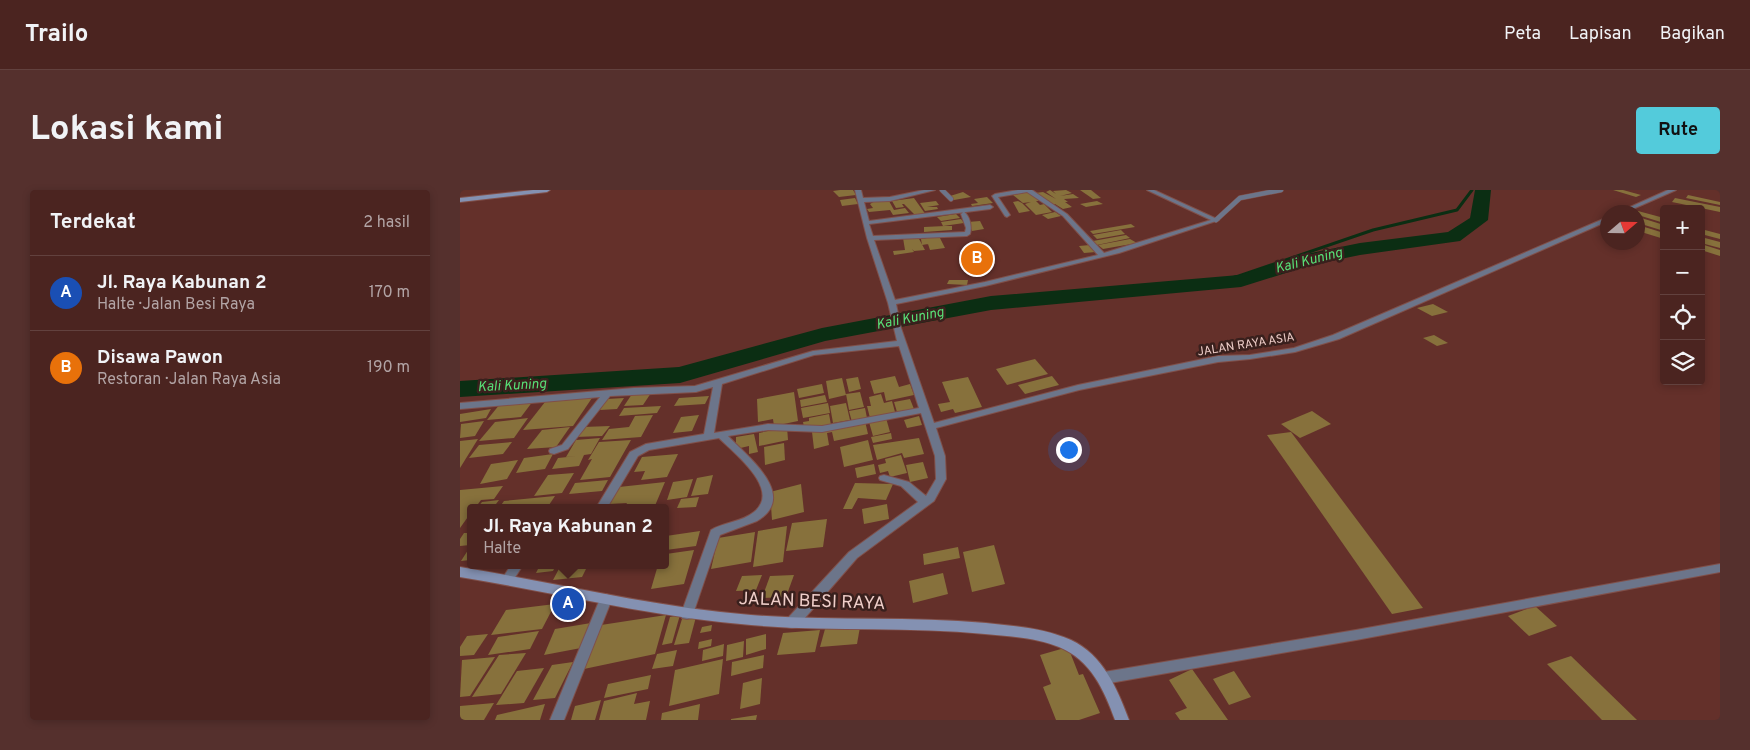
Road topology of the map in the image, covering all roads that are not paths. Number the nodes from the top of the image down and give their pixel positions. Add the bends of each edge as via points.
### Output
1 (547, 190) edge
2 (858, 190) edge
3 (932, 190) edge
4 (942, 190) edge
5 (1027, 190) edge
6 (1150, 190) edge
7 (1281, 190) edge
8 (1673, 190) edge
9 (950, 199) dead end
10 (460, 200) edge
11 (861, 200) junction
12 (1638, 205) edge
13 (990, 206) dead end
14 (964, 214) dead end
15 (1007, 215) dead end
16 (1216, 220) junction
17 (1600, 222) edge
18 (866, 223) junction
19 (870, 238) junction
20 (1102, 255) junction
21 (892, 303) junction
22 (902, 343) junction
23 (718, 382) junction
24 (607, 394) junction
25 (460, 406) edge
26 (923, 410) junction
27 (930, 427) junction
28 (715, 435) junction
29 (554, 451) dead end
30 (884, 478) dead end
31 (926, 502) junction
32 (603, 504) edge
33 (1720, 568) edge
34 (515, 569) edge
35 (460, 572) edge
36 (508, 580) junction
37 (606, 600) junction
38 (687, 614) junction
39 (792, 623) junction
40 (1104, 678) junction
41 (557, 720) edge
42 (1122, 720) edge

1 - 10 street
2 - 11 street
3 - 11 street via 890,200
4 - 9 lane
5 - 15 street via 995,196
5 - 20 street via 1065,215
6 - 16 street
7 - 16 lane via 1240,198
8 - 12 street
11 - 18 street
13 - 18 street
14 - 19 street via 969,228 967,234
16 - 20 street
17 - 27 street, JALAN RAYA ASIA via 1336,337 1250,358 1218,360 1078,388
18 - 19 street
19 - 21 street
20 - 21 street
21 - 22 street
22 - 23 street via 813,352
22 - 26 street
23 - 24 street via 679,391
23 - 28 street
24 - 25 street
24 - 29 street via 565,447
26 - 27 street
26 - 28 street via 822,429 780,426
27 - 31 street via 940,456 942,480
28 - 32 street via 654,444 639,450
28 - 38 street via 748,459 767,490 767,505 748,521 715,533
30 - 31 street via 905,484
31 - 39 street via 853,556
33 - 40 street
34 - 36 street
35 - 36 street, JALAN BESI RAYA
36 - 37 street, JALAN BESI RAYA
37 - 38 street, JALAN BESI RAYA
37 - 41 street
38 - 39 street, JALAN BESI RAYA
39 - 40 street, JALAN BESI RAYA via 972,627 1037,635 1066,644 1089,658
40 - 42 street, JALAN BESI RAYA

